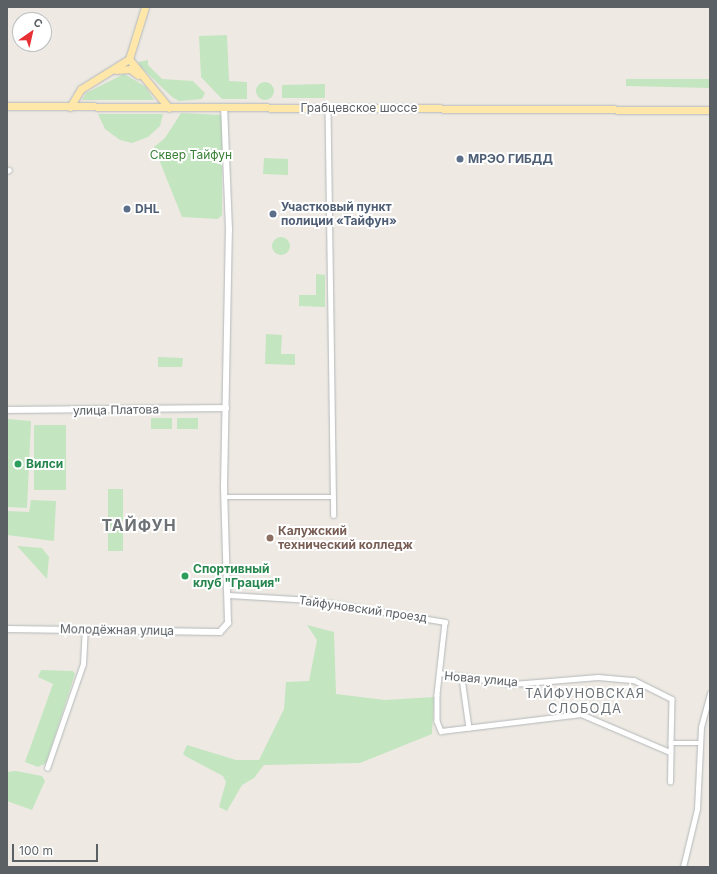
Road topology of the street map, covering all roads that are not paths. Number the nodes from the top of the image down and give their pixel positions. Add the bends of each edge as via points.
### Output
1 (144, 7) edge
2 (130, 59) junction
3 (113, 70) junction
4 (148, 82) junction
5 (7, 106) edge
6 (70, 107) junction
7 (169, 108) junction
8 (224, 108) junction
9 (328, 108) junction
10 (710, 110) edge
11 (226, 408) junction
12 (7, 410) edge
13 (227, 497) junction
14 (334, 497) junction
15 (334, 515) dead end
16 (229, 595) junction
17 (7, 629) edge
18 (85, 630) junction
19 (439, 673) junction
20 (462, 678) junction
21 (710, 693) edge
22 (469, 728) junction
23 (671, 742) junction
24 (700, 743) junction
25 (670, 752) junction
26 (47, 768) dead end
27 (670, 782) dead end
28 (684, 867) edge

1 - 2 main road
2 - 3 main road
2 - 4 main road
3 - 4 main road via 130,69
3 - 6 main road via 81,89
4 - 7 main road
5 - 6 main road, Грабцевское шоссе
6 - 7 main road, Грабцевское шоссе
7 - 8 main road, Грабцевское шоссе
8 - 9 main road, Грабцевское шоссе
8 - 11 street via 229,230
9 - 10 main road, Грабцевское шоссе
9 - 14 street
11 - 12 street, улица Платова
11 - 13 street
13 - 14 street
13 - 16 street
14 - 15 street
16 - 18 street, Молодёжная улица via 230,614 226,627 220,632
16 - 19 street, Тайфуновский проезд via 311,600 440,620 446,626
17 - 18 street, Молодёжная улица
18 - 26 street via 83,664
19 - 20 street, Новая улица
19 - 22 street, Новая улица via 437,721 441,731
20 - 22 street
20 - 23 street, Новая улица via 513,684 598,677 634,680 672,699
21 - 24 street
22 - 25 street, Новая улица via 581,714
23 - 24 street
23 - 25 street, Новая улица
24 - 28 street via 698,809
25 - 27 street, Новая улица

